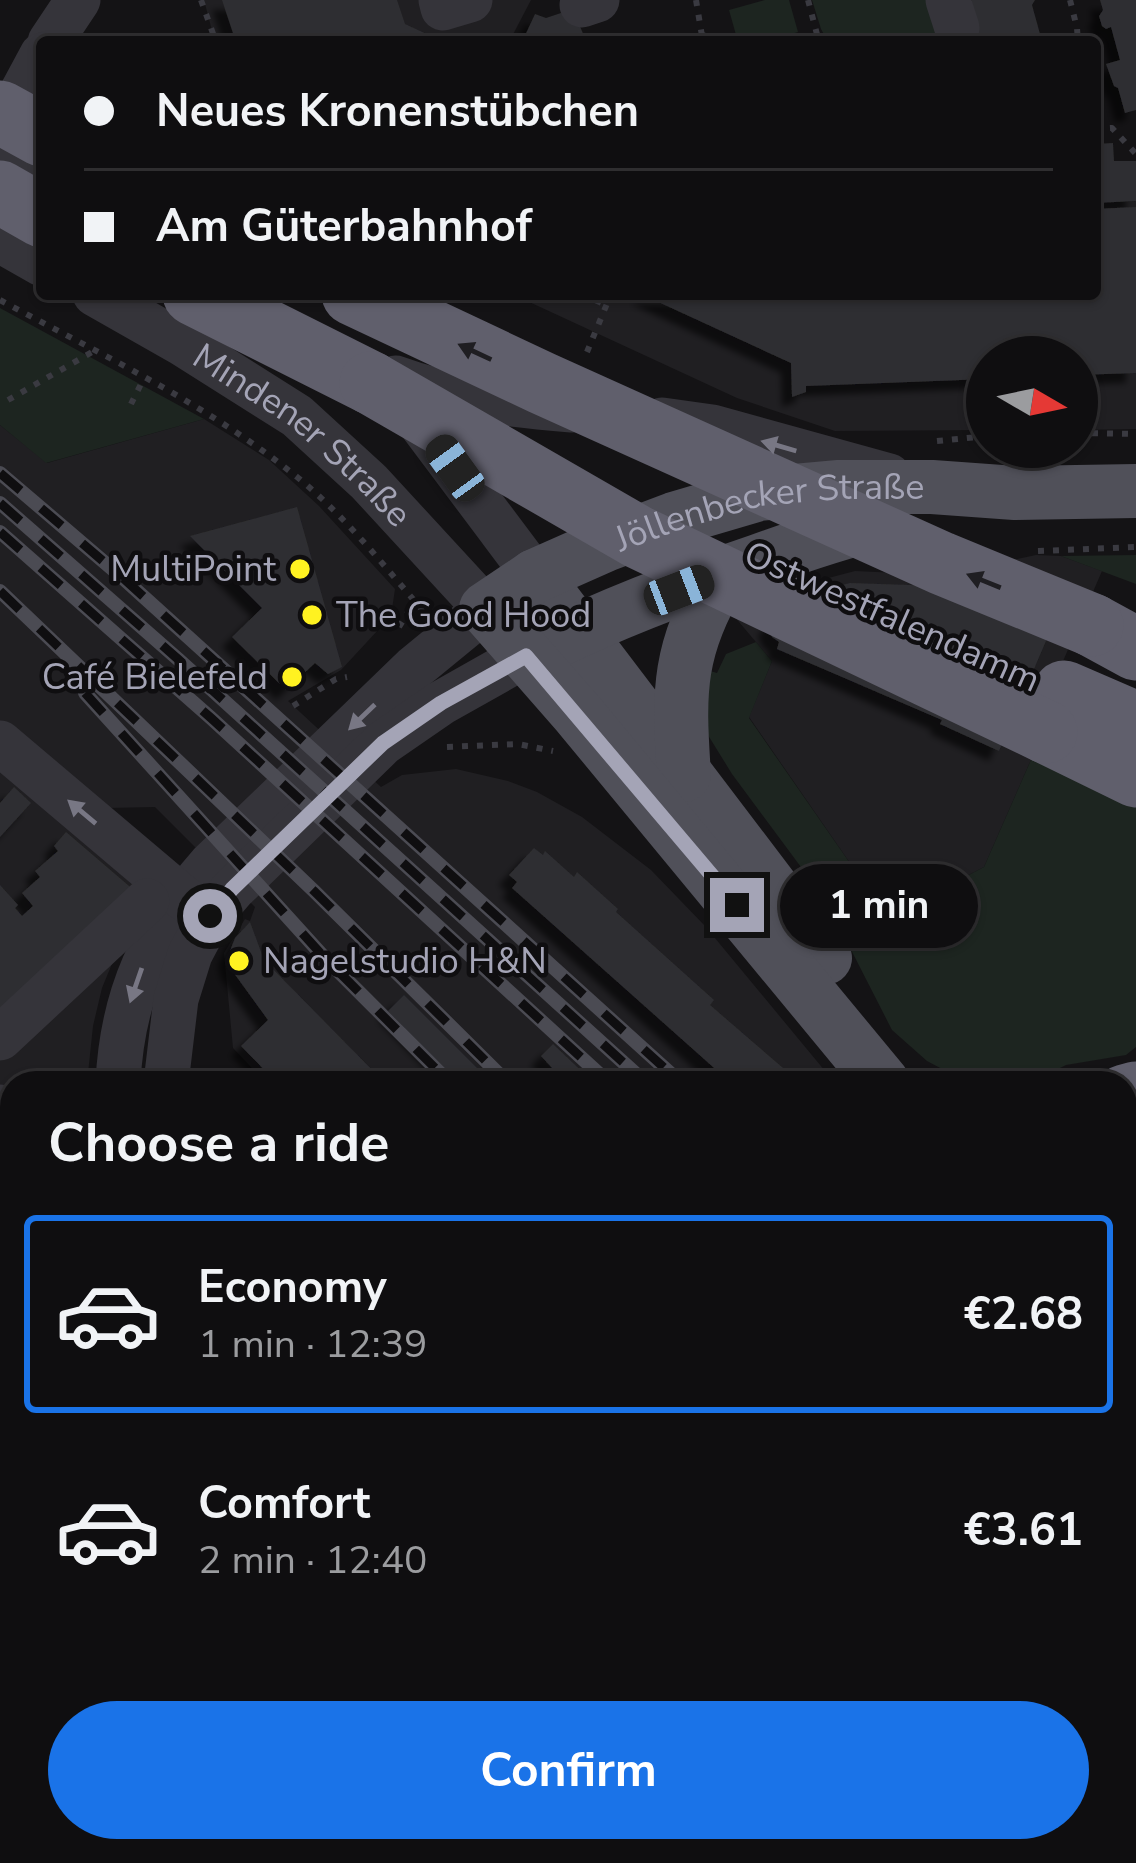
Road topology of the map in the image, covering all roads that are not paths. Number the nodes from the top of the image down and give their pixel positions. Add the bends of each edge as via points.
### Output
1 (78, 0) edge
2 (441, 0) edge
3 (470, 0) edge
4 (54, 36) edge
5 (36, 67) edge
6 (0, 112) edge
7 (36, 132) edge
8 (0, 133) edge
9 (0, 156) edge
10 (36, 175) edge
11 (0, 192) edge
12 (36, 213) edge
13 (0, 240) edge
14 (36, 261) edge
15 (106, 300) edge
16 (207, 300) edge
17 (270, 300) edge
18 (366, 300) edge
19 (373, 376) junction
20 (932, 487) junction
21 (1136, 491) edge
22 (1016, 493) junction
23 (723, 572) junction
24 (536, 576) junction
25 (486, 609) junction
26 (578, 631) junction
27 (1122, 639) edge
28 (526, 656) junction
29 (1055, 712) junction
30 (1136, 723) edge
31 (0, 743) edge
32 (684, 776) junction
33 (1136, 776) edge
34 (180, 905) junction
35 (0, 1038) edge
36 (119, 1071) edge
37 (167, 1071) edge
38 (873, 1071) edge
39 (906, 1071) edge

1 - 4 street
2 - 3 street via 443,8
5 - 8 street
6 - 7 highway, bridge
9 - 10 street
11 - 12 highway
13 - 14 street
15 - 25 street, Mindener Straße via 297,416
16 - 19 highway
17 - 19 street, Mindener Straße
27 -> 18 highway, Ostwestfalendamm, bridge
20 -> 19 street via 712,427 488,401
19 - 24 street, Mindener Straße via 436,442
19 - 29 highway, bridge via 638,537
20 - 22 main road, Jöllenbecker Straße
20 - 24 main road, Jöllenbecker Straße via 759,494 674,518
21 - 22 main road, Jöllenbecker Straße
22 - 23 main road, Jöllenbecker Straße via 847,530
23 - 26 main road, Jöllenbecker Straße
23 - 32 main road via 682,673
24 - 25 main road, Jöllenbecker Straße
24 - 26 main road
25 - 28 main road
25 -> 34 street, Jöllenbecker Straße via 414,668 210,866
26 - 28 main road, Jöllenbecker Straße
26 - 32 main road
28 - 34 street, Jöllenbecker Straße via 383,743 232,889
28 - 38 main road
29 - 30 highway, Ostwestfalendamm
29 - 33 highway
34 -> 31 street
32 - 39 main road
34 - 35 street
34 -> 36 street, Jöllenbecker Straße via 137,982
34 - 37 street, Jöllenbecker Straße via 190,954

